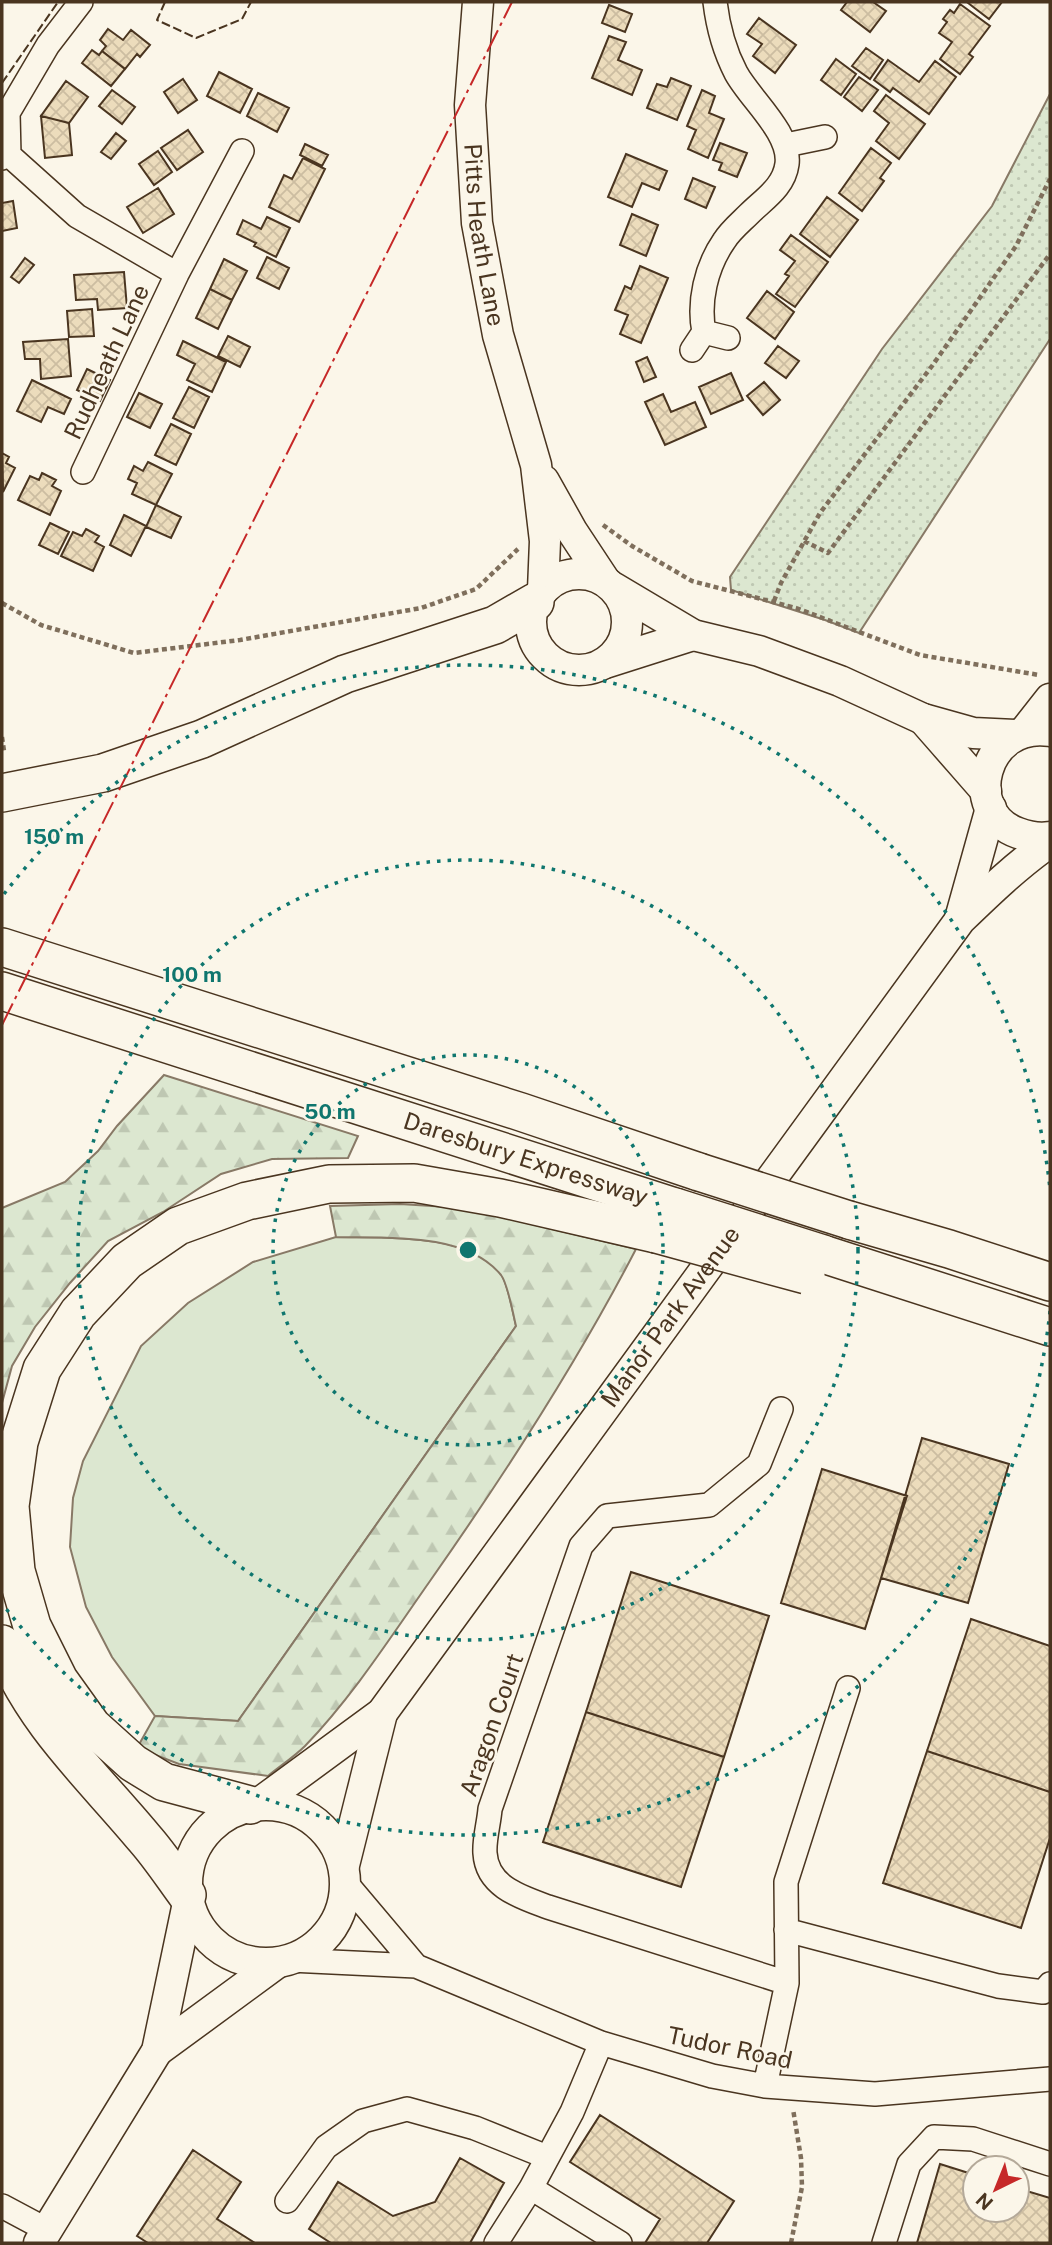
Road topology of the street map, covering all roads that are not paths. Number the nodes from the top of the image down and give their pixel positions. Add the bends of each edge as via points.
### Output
1 (82, 2) edge
2 (478, 2) edge
3 (715, 2) edge
4 (825, 137) dead end
5 (786, 145) junction
6 (242, 151) dead end
7 (6, 156) edge
8 (177, 274) junction
9 (728, 338) dead end
10 (536, 465) junction
11 (83, 472) dead end
12 (609, 585) junction
13 (539, 596) junction
14 (693, 635) junction
15 (605, 663) junction
16 (1049, 688) edge
17 (923, 719) junction
18 (1030, 733) edge
19 (2, 793) edge
20 (988, 800) junction
21 (1050, 839) edge
22 (960, 920) junction
23 (2, 947) edge
24 (2, 991) edge
25 (665, 1220) junction
26 (1050, 1282) edge
27 (1050, 1327) edge
28 (781, 1409) dead end
29 (2, 1644) edge
30 (848, 1688) dead end
31 (382, 1713) junction
32 (254, 1805) junction
33 (345, 1874) junction
34 (188, 1899) junction
35 (786, 1930) junction
36 (284, 1961) junction
37 (416, 1966) junction
38 (787, 1983) junction
39 (1050, 1984) edge
40 (601, 2043) junction
41 (157, 2052) junction
42 (1050, 2079) edge
43 (765, 2086) junction
44 (547, 2157) junction
45 (1050, 2164) edge
46 (531, 2188) junction
47 (286, 2201) dead end
48 (2, 2206) edge
49 (43, 2237) edge
50 (496, 2243) edge
51 (620, 2243) edge
52 (884, 2243) edge

1 - 7 street, Rudheath Lane via 48,45 8,113
2 - 10 street, Pitts Heath Lane via 470,105 477,223 498,335
3 - 5 street via 718,31 737,74
4 - 5 street
5 - 9 street via 787,166 774,193 724,240 709,270 698,341
6 - 8 street, Rudheath Lane
7 - 8 street, Rudheath Lane via 77,216
8 - 11 street, Rudheath Lane
10 - 12 street, Pitts Heath Lane via 572,531
10 - 13 street, Pitts Heath Lane via 545,541
12 - 13 street via 592,575 565,576
12 - 14 street, Pitts Heath Lane
12 - 15 street via 622,600 627,628 620,648
13 - 15 street via 531,617 532,632 547,659 575,671
13 - 19 main road via 495,625 345,674 202,739 103,773
14 - 15 street
14 - 17 street, Pitts Heath Lane via 759,651
16 - 18 street, Manor Park Avenue
17 - 18 street, Pitts Heath Lane via 973,733
17 - 20 street, Pitts Heath Lane
18 - 20 street, Manor Park Avenue via 1001,745 991,759 986,775
20 - 21 street, Pitts Heath Lane via 1000,821 1013,831
20 - 22 street, Manor Park Avenue
21 - 22 street, Manor Park Avenue
22 - 31 street, Manor Park Avenue
23 - 26 main road, Daresbury Expressway, bridge
24 - 25 main road, Daresbury Expressway
25 - 27 main road, bridge
25 - 32 main road via 414,1184 329,1184 247,1201 178,1226 127,1261 78,1313 42,1369 19,1442 10,1506 16,1571 32,1626 58,1680 92,1726 133,1763 164,1782
28 - 38 street, Aragon Court via 759,1464 709,1505 607,1516 581,1546 490,1809 485,1854 492,1876 510,1892
29 - 34 main road via 42,1719 147,1840
30 - 35 street via 786,1882
31 - 32 street, Manor Park Avenue
31 - 33 street, Manor Park Avenue
32 - 33 street via 281,1805 321,1826 335,1844
32 - 34 street via 227,1814 194,1848 187,1871
33 - 36 street via 342,1908 331,1930 313,1949
33 - 37 street, Tudor Road
34 - 36 street via 197,1924 222,1949 254,1963
34 - 41 street
35 - 38 street
35 - 39 street via 998,1986 1043,1992
36 - 37 street, Tudor Road
36 - 41 street
37 - 40 street, Tudor Road
38 - 43 street
40 - 43 street, Tudor Road via 712,2076
40 - 44 street
41 - 49 street
42 - 43 street, Tudor Road via 875,2094
44 - 46 street
44 - 47 street via 475,2128 407,2109 363,2120 326,2147
45 - 52 street via 973,2140 934,2137 909,2164
46 - 50 street
46 - 51 street
48 - 49 street

